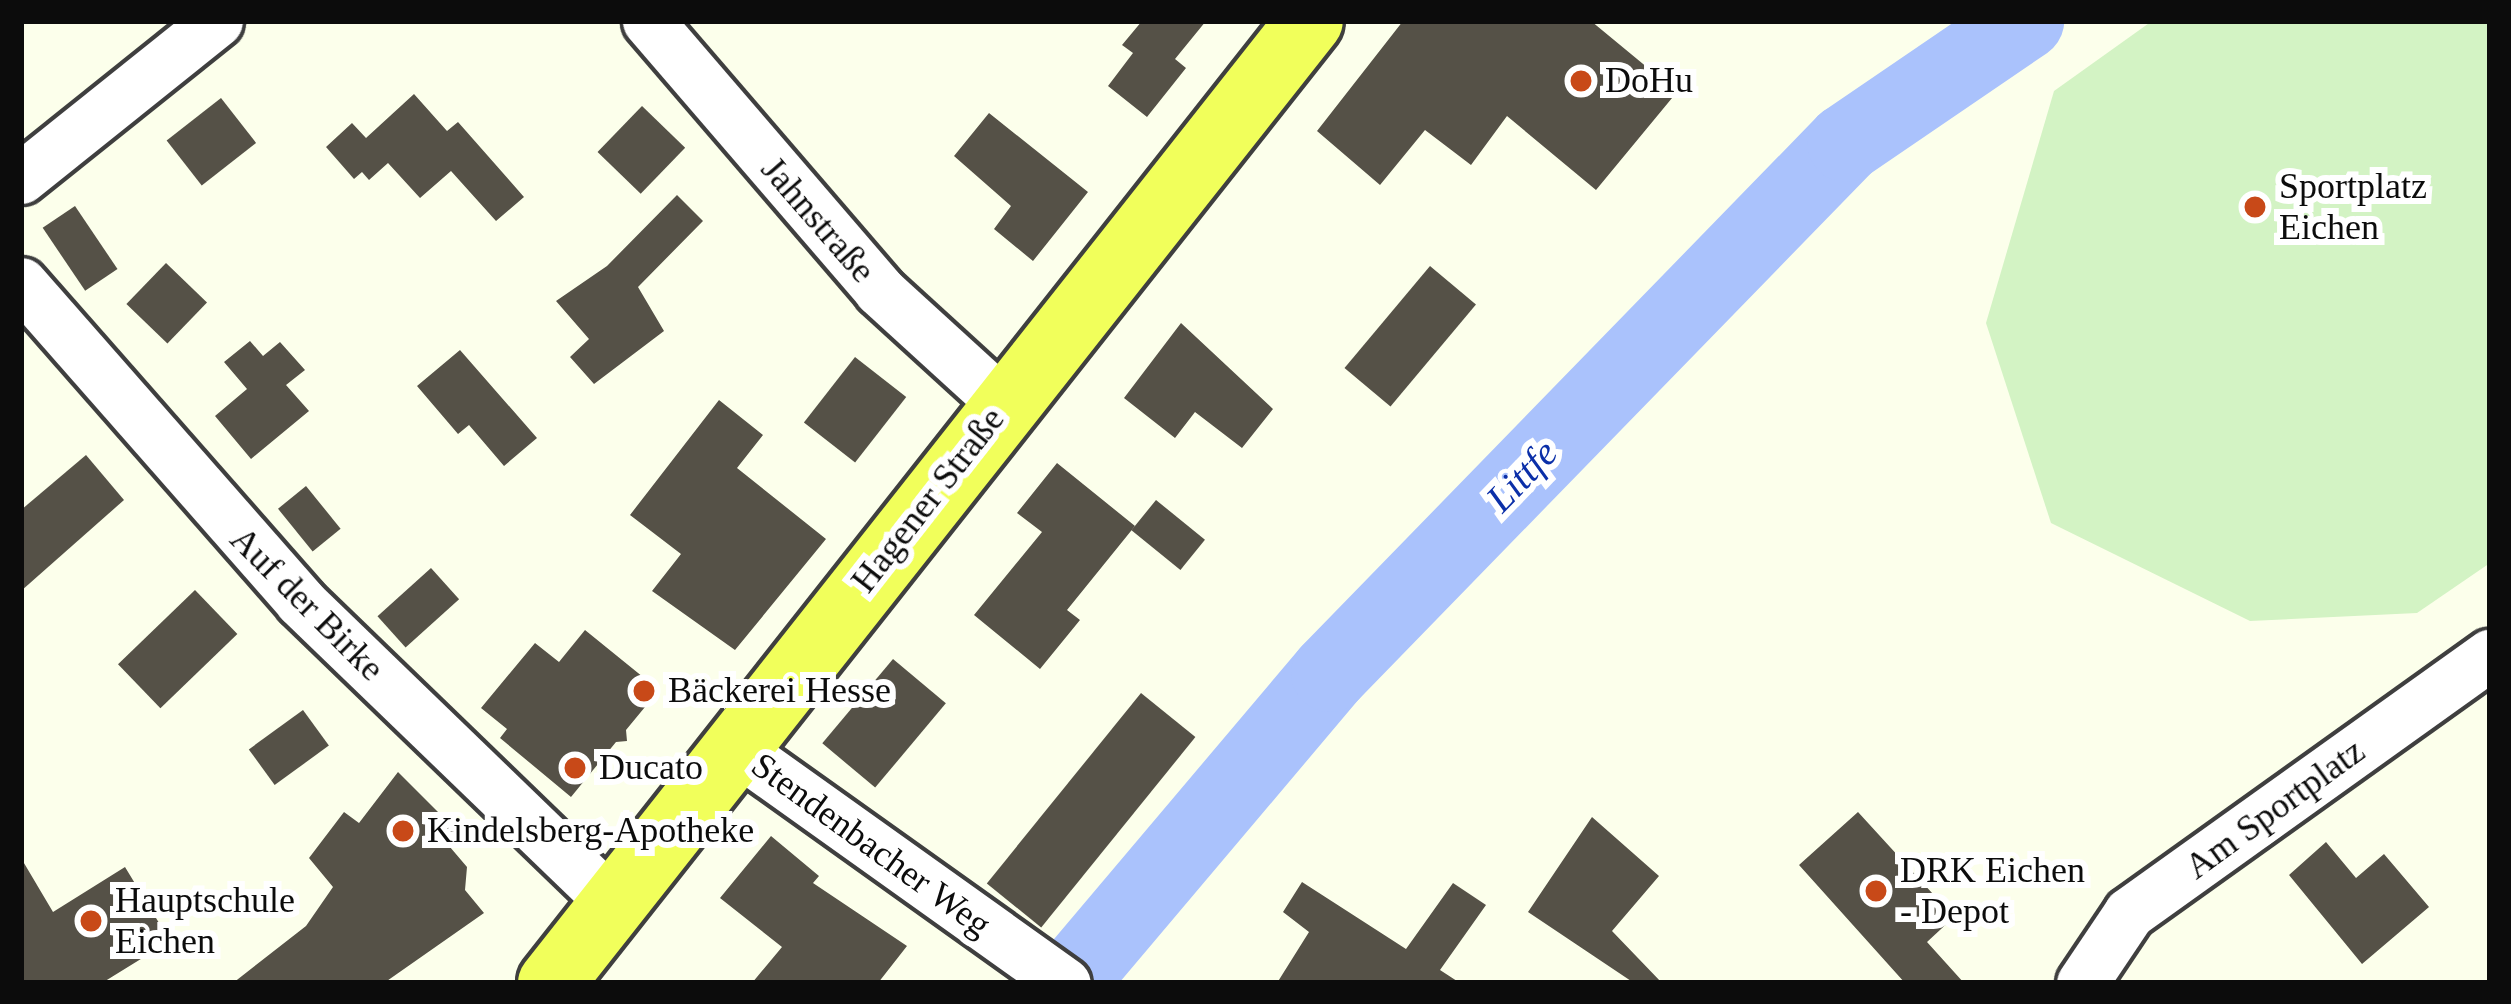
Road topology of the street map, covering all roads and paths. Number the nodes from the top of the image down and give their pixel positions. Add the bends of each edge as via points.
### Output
1 (217, 21) edge
2 (648, 21) edge
3 (1310, 21) edge
4 (21, 178) edge
5 (21, 283) edge
6 (1004, 404) junction
7 (2490, 655) edge
8 (735, 748) junction
9 (615, 905) junction
10 (1051, 974) edge
11 (551, 983) edge
12 (2082, 983) edge

1 - 4 street
2 - 6 street, Jahnstraße via 879,290
3 - 6 main road, Hagener Straße
5 - 9 street, Auf der Birke via 300,602
6 - 8 main road, Hagener Straße
7 - 12 street, Am Sportplatz via 2129,913
8 - 9 main road, Hagener Straße
8 - 10 street, Stendenbacher Weg
9 - 11 main road, Hagener Straße

